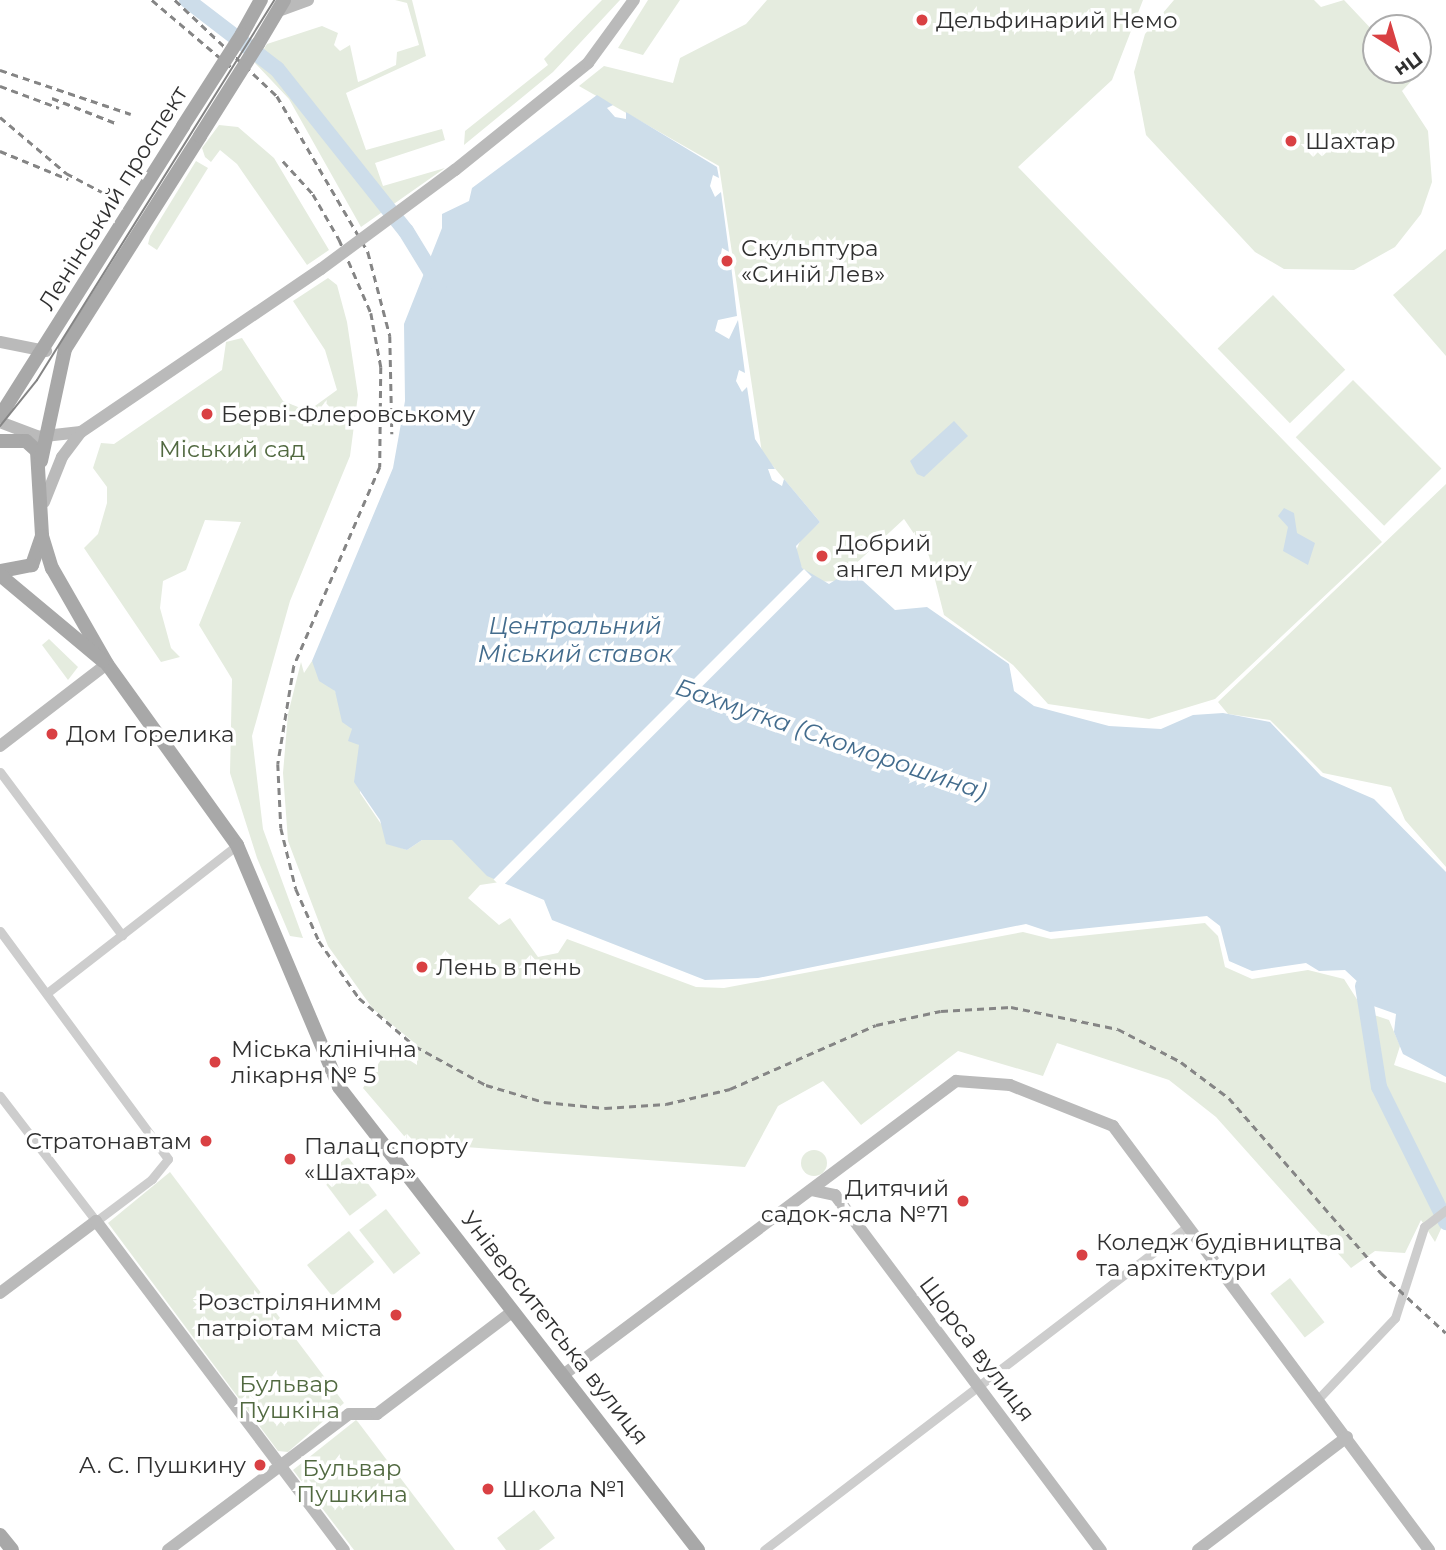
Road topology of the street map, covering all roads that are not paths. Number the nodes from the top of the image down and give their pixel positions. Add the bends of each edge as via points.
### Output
1 (261, 0) edge
2 (308, 0) edge
3 (634, 0) edge
4 (281, 6) edge
5 (0, 342) edge
6 (46, 351) junction
7 (50, 400) junction
8 (0, 416) edge
9 (0, 422) edge
10 (81, 432) junction
11 (43, 438) junction
12 (16, 439) junction
13 (0, 441) edge
14 (40, 461) junction
15 (42, 518) junction
16 (0, 573) edge
17 (107, 664) junction
18 (0, 746) edge
19 (0, 772) edge
20 (237, 845) junction
21 (0, 931) edge
22 (122, 935) junction
23 (47, 993) junction
24 (0, 1096) edge
25 (834, 1172) junction
26 (810, 1190) junction
27 (835, 1195) junction
28 (1446, 1210) edge
29 (96, 1221) junction
30 (1188, 1226) junction
31 (0, 1293) edge
32 (513, 1311) junction
33 (563, 1376) junction
34 (979, 1388) junction
35 (1318, 1399) junction
36 (1347, 1437) junction
37 (280, 1466) junction
38 (0, 1535) edge
39 (12, 1550) edge
40 (168, 1550) edge
41 (344, 1550) edge
42 (698, 1550) edge
43 (764, 1550) edge
44 (1101, 1550) edge
45 (1198, 1550) edge
46 (1429, 1550) edge

1 - 6 main road, Ленінський проспект, bridge
2 - 4 street
3 - 10 street, bridge via 588,63 455,170 321,270
4 - 7 main road, Ленінський проспект, bridge via 79,325 56,373
5 - 6 street
6 - 8 main road, Ленінський проспект
7 - 10 street via 55,421
7 - 11 main road, Ленінський проспект
9 - 11 street
10 - 11 street
10 - 15 street via 62,457
11 - 12 street
11 - 14 main road, Ленінський проспект
12 - 13 main road
12 - 14 main road via 33,444
14 - 15 main road, Ленінський проспект
15 - 16 main road via 32,565
15 - 17 main road, Університетська вулиця via 52,568
16 - 17 main road, Університетська вулиця
17 - 18 street
17 - 20 main road, Університетська вулиця
19 - 22 street
20 - 22 street
20 - 32 main road, Університетська вулиця via 339,1087
21 - 23 street
22 - 23 street
23 - 29 street via 168,1159 152,1179
24 - 29 street
25 - 26 street
25 - 27 street
25 - 30 street via 956,1081 971,1077 1040,1094 1109,1122
26 - 27 street
26 - 33 street
27 - 34 street, Щорса вулиця
28 - 35 street via 1435,1215 1422,1232 1395,1318
29 - 31 street
29 - 37 street
30 - 34 street
30 - 35 street
32 - 33 main road, Університетська вулиця
32 - 37 street via 377,1414 349,1414
33 - 42 main road, Університетська вулиця
34 - 43 street
34 - 44 street, Щорса вулиця
35 - 36 street
36 - 45 street
36 - 46 street
37 - 40 street
37 - 41 street
38 - 39 main road

